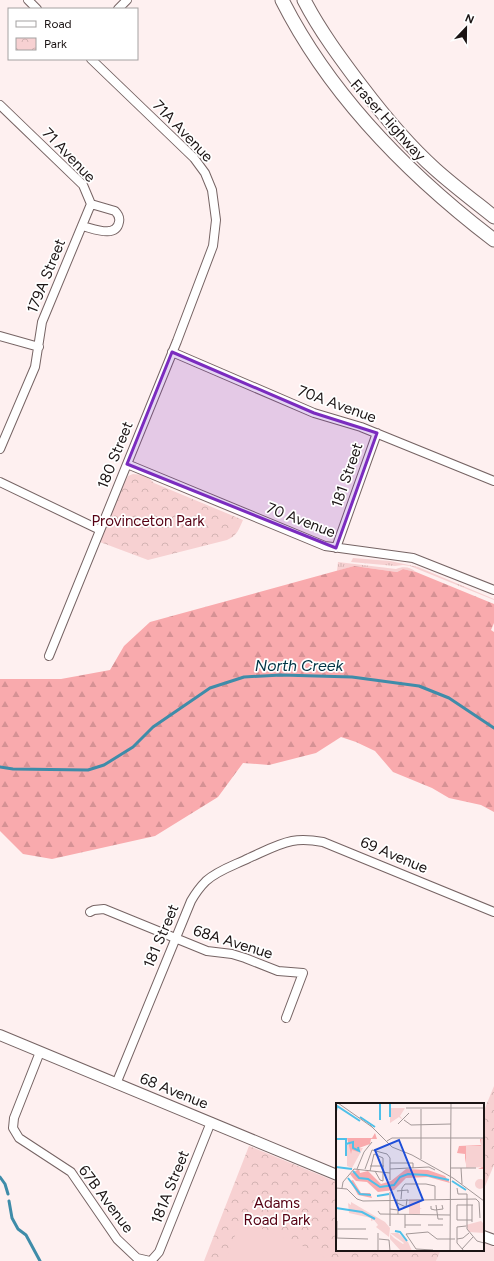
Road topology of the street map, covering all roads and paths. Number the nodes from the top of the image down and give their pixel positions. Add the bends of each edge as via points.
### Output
1 (28, 0) edge
2 (127, 0) edge
3 (282, 0) edge
4 (304, 0) edge
5 (36, 8) edge
6 (119, 8) edge
7 (92, 60) edge
8 (0, 105) edge
9 (91, 204) junction
10 (494, 217) edge
11 (82, 226) junction
12 (494, 240) edge
13 (206, 264) joint
14 (0, 336) edge
15 (39, 347) junction
16 (172, 352) junction
17 (377, 433) junction
18 (0, 449) edge
19 (126, 464) junction
20 (494, 481) edge
21 (0, 482) edge
22 (100, 530) junction
23 (336, 548) junction
24 (494, 590) edge
25 (49, 656) dead end
26 (281, 844) joint
27 (90, 912) dead end
28 (494, 912) edge
29 (175, 938) junction
30 (286, 1018) dead end
31 (0, 1035) edge
32 (40, 1052) junction
33 (116, 1084) junction
34 (211, 1122) junction
35 (336, 1175) edge
36 (484, 1236) edge
37 (494, 1240) edge
38 (151, 1261) edge

1 - 5 street
2 - 6 street
3 - 12 main road, Fraser Highway via 319,63 378,136 429,188
4 - 10 main road, Fraser Highway via 341,60 381,112 434,168
7 - 13 street, 71A Avenue via 194,158 205,173 212,190 216,220 213,246
8 - 9 street, 71 Avenue via 83,185
9 - 11 street, 179A Street
9 - 11 street, 71 Avenue via 114,211 119,217 118,225 114,230 106,232
11 - 15 street, 179A Street via 42,322
13 - 16 street, 180 Street
14 - 15 street
15 - 18 street, 179A Street via 35,367
16 - 17 street, 70A Avenue via 314,412
16 - 19 street, 180 Street
17 - 20 street, 70A Avenue
17 - 23 street, 181 Street
19 - 22 street, 180 Street
19 - 23 street, 70 Avenue via 325,546
21 - 22 street
22 - 25 street, 180 Street
23 - 24 street, 70 Avenue via 413,558
26 - 28 street, 69 Avenue via 295,840 311,840 333,845
26 - 29 street, 181 Street via 215,874 206,881 191,901
27 - 29 street, 68A Avenue via 104,909
29 - 30 street, 68A Avenue via 207,950 245,958 278,971 303,973
29 - 33 street, 181 Street
31 - 32 street, 68 Avenue
32 - 33 street, 68 Avenue
32 - 38 street, 67B Avenue via 14,1118 13,1128 19,1138 71,1172 118,1239 137,1258
33 - 34 street, 68 Avenue
34 - 35 street, 68 Avenue
34 - 38 street, 181A Street via 159,1252
36 - 37 street

